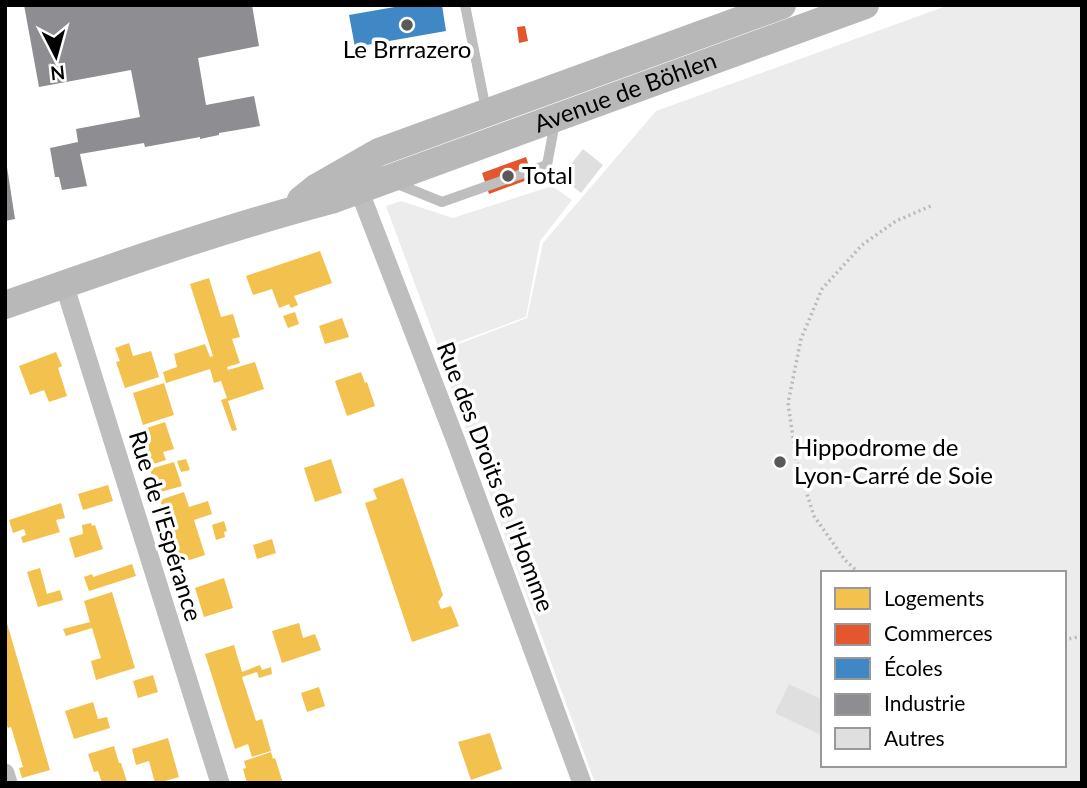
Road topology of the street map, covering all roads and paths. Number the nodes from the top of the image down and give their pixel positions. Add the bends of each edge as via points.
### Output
1 (465, 5) edge
2 (782, 5) edge
3 (865, 5) edge
4 (486, 114) junction
5 (555, 118) junction
6 (432, 133) junction
7 (385, 179) junction
8 (359, 190) junction
9 (933, 205) dead end
10 (288, 211) junction
11 (64, 284) junction
12 (5, 305) edge
13 (857, 571) edge
14 (5, 773) edge
15 (8, 783) edge
16 (220, 783) edge
17 (582, 783) edge

1 - 4 lane
2 - 4 main road, Avenue de Böhlen
3 - 5 main road, Avenue de Böhlen
4 - 6 main road, Avenue de Böhlen
5 - 7 main road, Avenue de Böhlen
5 - 7 lane via 547,164 442,202
6 - 7 main road, Avenue de Böhlen via 381,166
6 - 10 main road, Avenue de Böhlen via 379,152 316,188
7 - 8 main road, Avenue de Böhlen
8 - 10 main road, Avenue de Böhlen
8 - 17 street, Rue des Droits de l'Homme
9 - 13 path via 896,221 862,246 822,289 801,339 788,403 796,459 814,516
10 - 11 main road, Avenue de Böhlen
11 - 12 main road, Avenue de Böhlen
11 - 16 street, Rue de l'Espérance
14 - 15 street

